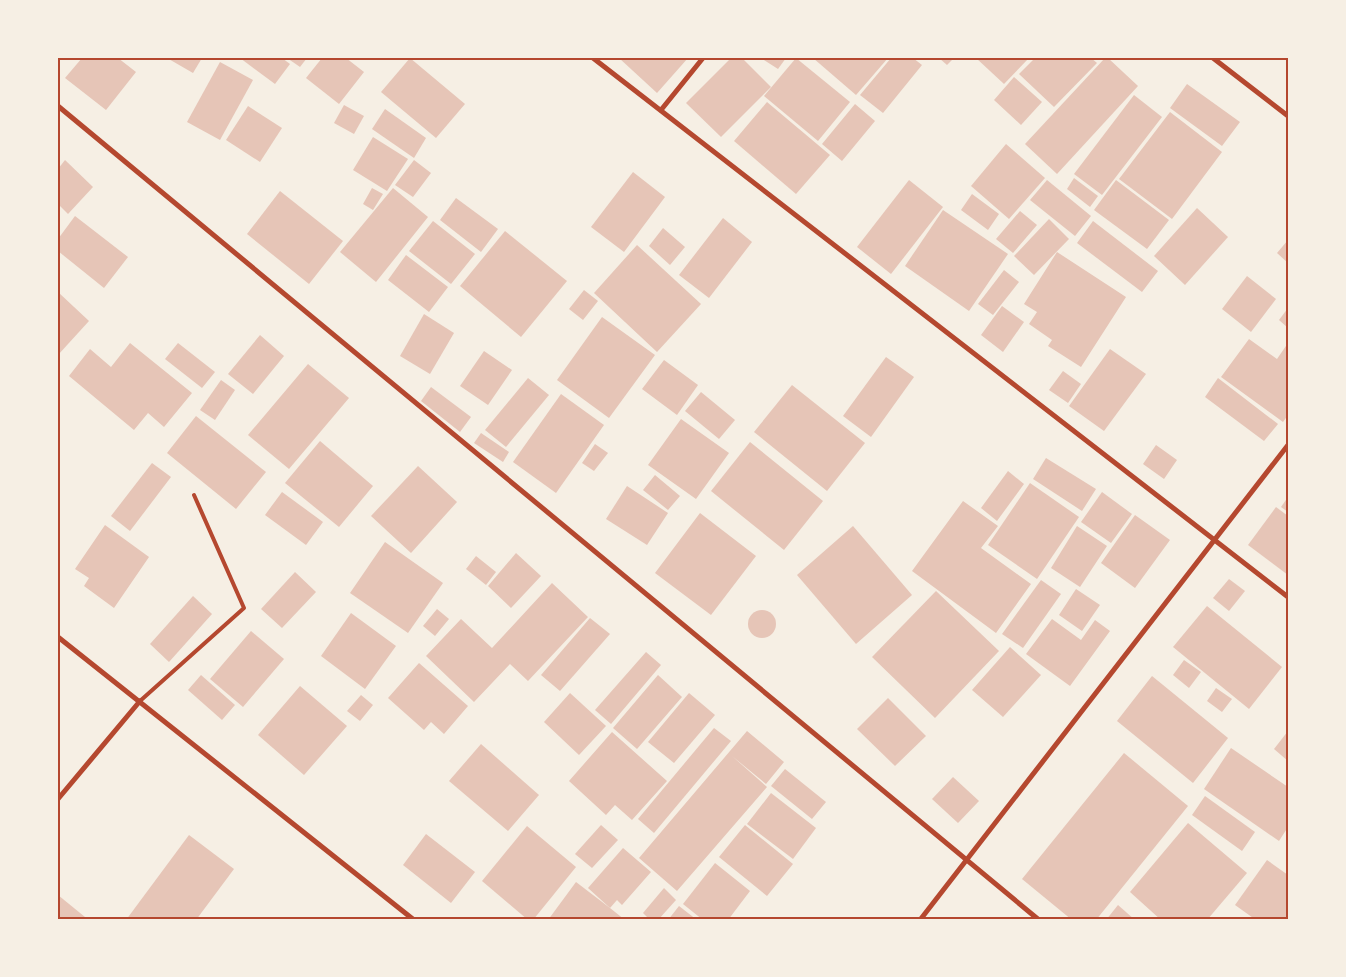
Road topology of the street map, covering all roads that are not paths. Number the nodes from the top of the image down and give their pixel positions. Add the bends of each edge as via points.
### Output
1 (593, 58) edge
2 (703, 58) edge
3 (1213, 58) edge
4 (58, 106) edge
5 (661, 110) junction
6 (1288, 116) edge
7 (1288, 445) edge
8 (194, 495) dead end
9 (1216, 539) junction
10 (1288, 597) edge
11 (58, 636) edge
12 (140, 701) junction
13 (58, 799) edge
14 (966, 860) junction
15 (414, 920) edge
16 (920, 920) edge
17 (1039, 920) edge

1 - 5 street
2 - 5 street
3 - 6 street
4 - 14 street
5 - 9 street
7 - 9 street
8 - 12 lane via 244,608
9 - 10 street
9 - 14 street
11 - 12 street
12 - 13 street
12 - 15 street
14 - 16 street
14 - 17 street

